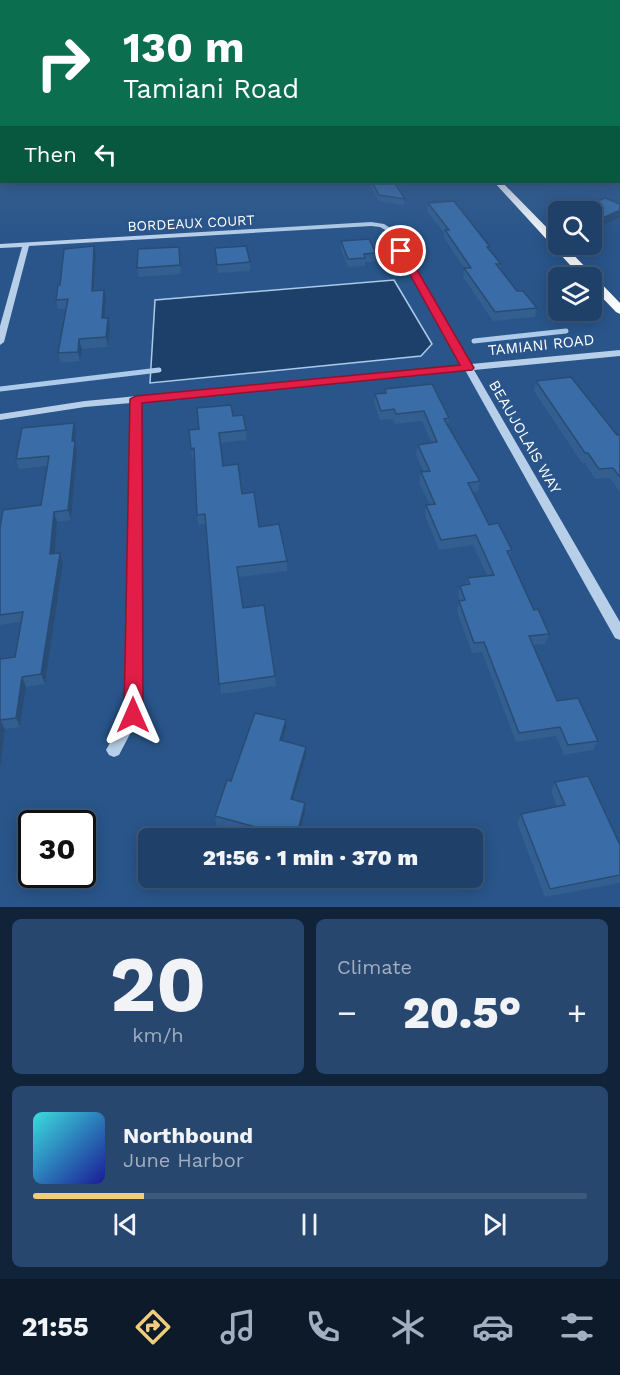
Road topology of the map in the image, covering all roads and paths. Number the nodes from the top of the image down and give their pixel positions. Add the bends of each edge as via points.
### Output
1 (499, 183) edge
2 (382, 225) joint
3 (26, 244) junction
4 (0, 246) edge
5 (579, 267) edge
6 (602, 291) edge
7 (620, 310) edge
8 (0, 342) edge
9 (620, 352) edge
10 (468, 368) junction
11 (136, 399) junction
12 (0, 417) edge
13 (620, 634) edge
14 (114, 750) dead end

1 - 5 main road
2 - 3 street, BORDEAUX COURT
2 - 10 street, BEAUJOLAIS WAY via 390,230
3 - 4 street, BORDEAUX COURT
3 - 8 street
6 - 7 main road
9 - 10 street, TAMIANI ROAD
10 - 11 street, TAMIANI ROAD
10 - 13 street, BEAUJOLAIS WAY
11 - 12 street, TAMIANI ROAD
11 - 14 street via 133,715

